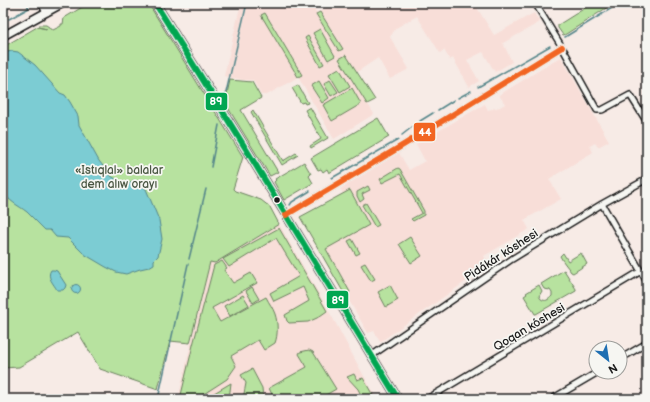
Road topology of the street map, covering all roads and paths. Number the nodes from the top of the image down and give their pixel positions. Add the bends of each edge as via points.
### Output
1 (42, 3) edge
2 (63, 3) edge
3 (155, 3) edge
4 (535, 3) edge
5 (47, 12) junction
6 (3, 36) edge
7 (562, 47) junction
8 (647, 122) edge
9 (647, 179) edge
10 (602, 204) junction
11 (286, 215) junction
12 (641, 272) junction
13 (647, 282) edge
14 (647, 343) edge
15 (628, 354) edge
16 (371, 356) junction
17 (588, 378) edge
18 (398, 399) edge
19 (427, 399) edge
20 (552, 399) edge

1 - 5 main road
2 - 5 main road
3 - 11 main road
4 - 7 street
5 - 6 main road
7 - 8 street via 597,110 602,110 630,94
7 - 11 street
9 - 10 street, Pidákár kóshesi
10 - 12 street
10 - 16 street, Pidákár kóshesi via 512,259
11 - 16 main road
12 - 13 street
12 - 19 street, Qoqan kóshesi
14 - 15 street
16 - 18 main road
17 - 20 street

